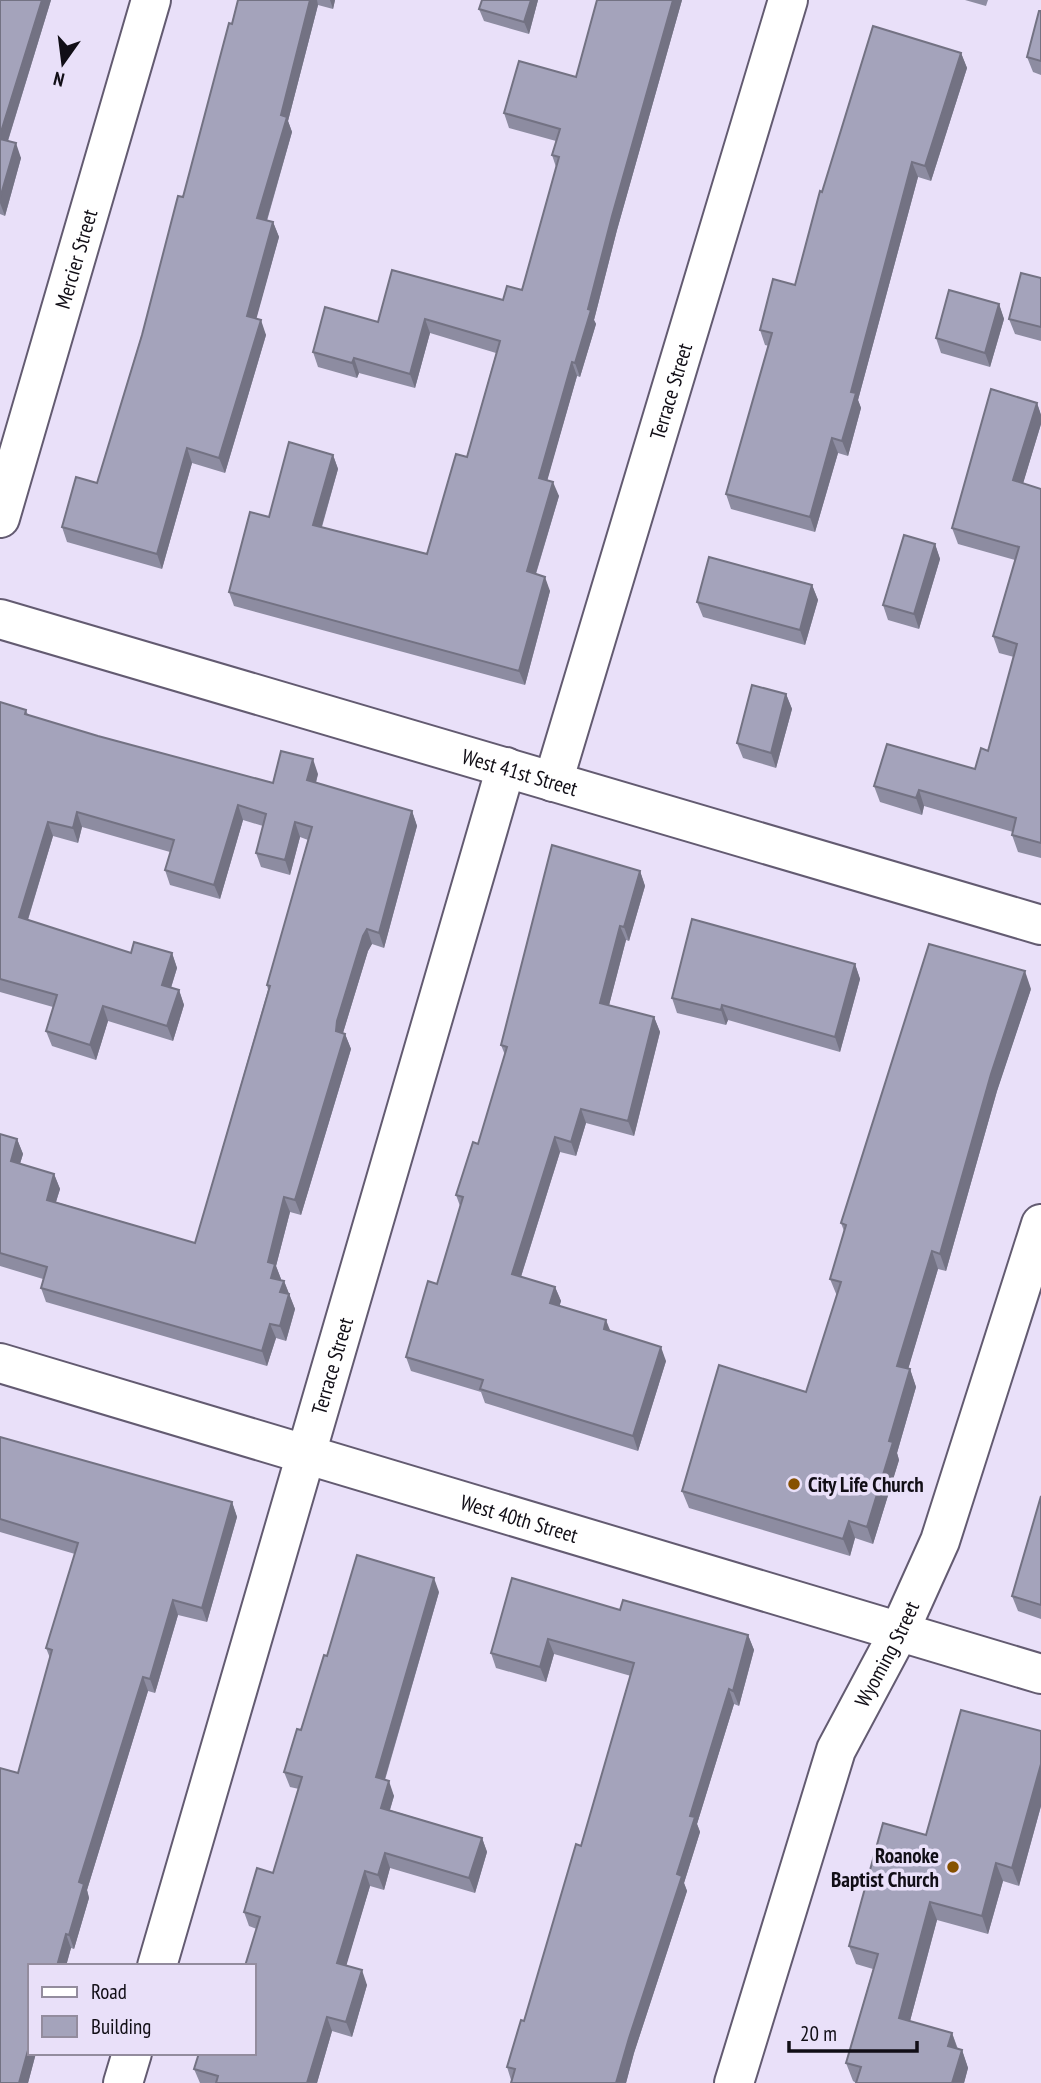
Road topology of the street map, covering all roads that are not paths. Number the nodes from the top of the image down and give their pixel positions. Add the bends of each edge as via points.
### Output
1 (151, 0) edge
2 (788, 0) edge
3 (0, 519) edge
4 (0, 619) edge
5 (506, 767) junction
6 (553, 782) junction
7 (1041, 925) edge
8 (1041, 1224) edge
9 (0, 1363) edge
10 (305, 1454) junction
11 (899, 1632) junction
12 (1041, 1674) edge
13 (158, 1964) edge
14 (131, 2055) edge
15 (123, 2083) edge
16 (734, 2083) edge

1 - 3 street, Mercier Street
2 - 6 street, Terrace Street
4 - 5 street, West 41st Street
5 - 6 street, West 41st Street
5 - 10 street, Terrace Street
6 - 7 street, West 41st Street
8 - 11 street, Wyoming Street via 940,1541
9 - 10 street, West 40th Street
10 - 11 street, West 40th Street
10 - 13 street, Terrace Street
11 - 12 street, West 40th Street
11 - 16 street, Wyoming Street via 836,1750
14 - 15 street

